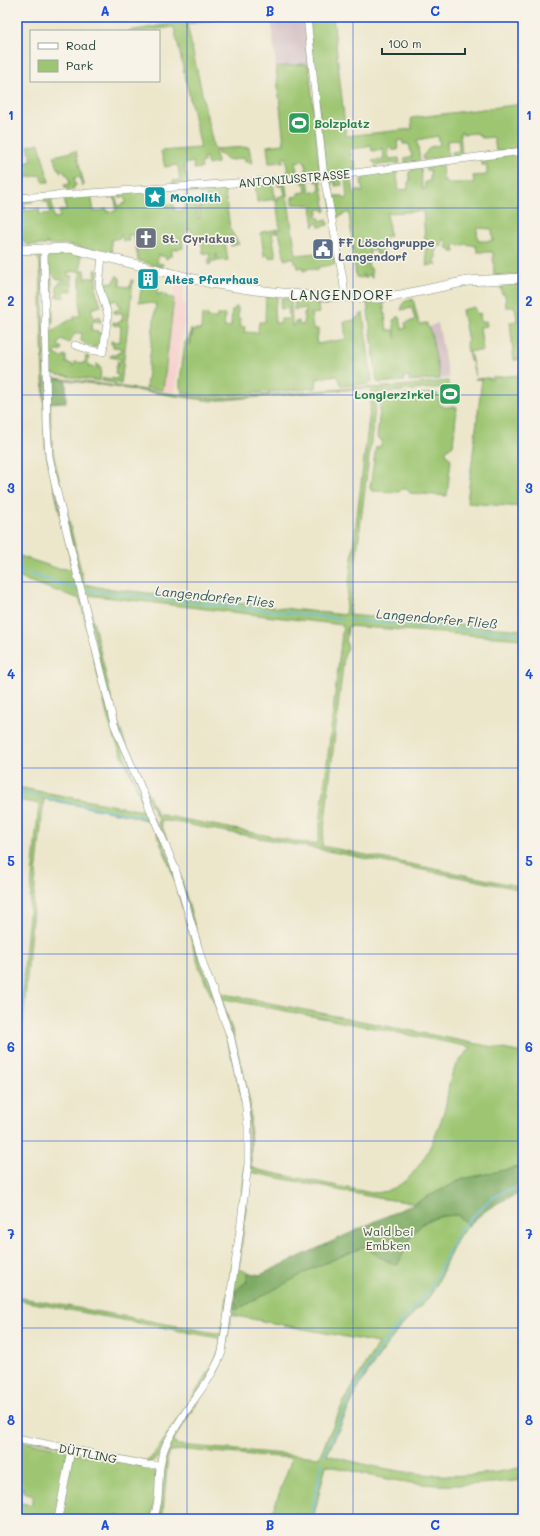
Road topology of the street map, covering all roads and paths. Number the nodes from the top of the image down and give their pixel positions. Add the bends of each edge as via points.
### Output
1 (306, 17) edge
2 (523, 151) edge
3 (324, 177) junction
4 (17, 198) edge
5 (17, 238) edge
6 (44, 248) junction
7 (20, 250) edge
8 (102, 256) junction
9 (523, 278) edge
10 (344, 297) junction
11 (75, 345) dead end
12 (17, 1438) edge
13 (71, 1450) junction
14 (160, 1465) junction
15 (58, 1519) edge
16 (153, 1519) edge

1 - 3 street
2 - 3 street, ANTONIUSSTRASSE
3 - 4 street, ANTONIUSSTRASSE
3 - 10 street
5 - 7 street
6 - 7 main road
6 - 8 main road via 70,248
6 - 14 street via 47,434 55,484 110,712 175,868 204,967 230,1035 247,1114 248,1169 222,1352 170,1437
8 - 10 main road via 179,277 226,286
8 - 11 street via 99,286 108,315 103,352
9 - 10 main road via 468,280 379,298
12 - 13 street, DÜTTLING
13 - 14 street, DÜTTLING via 147,1465
13 - 15 street
14 - 16 street via 157,1504

